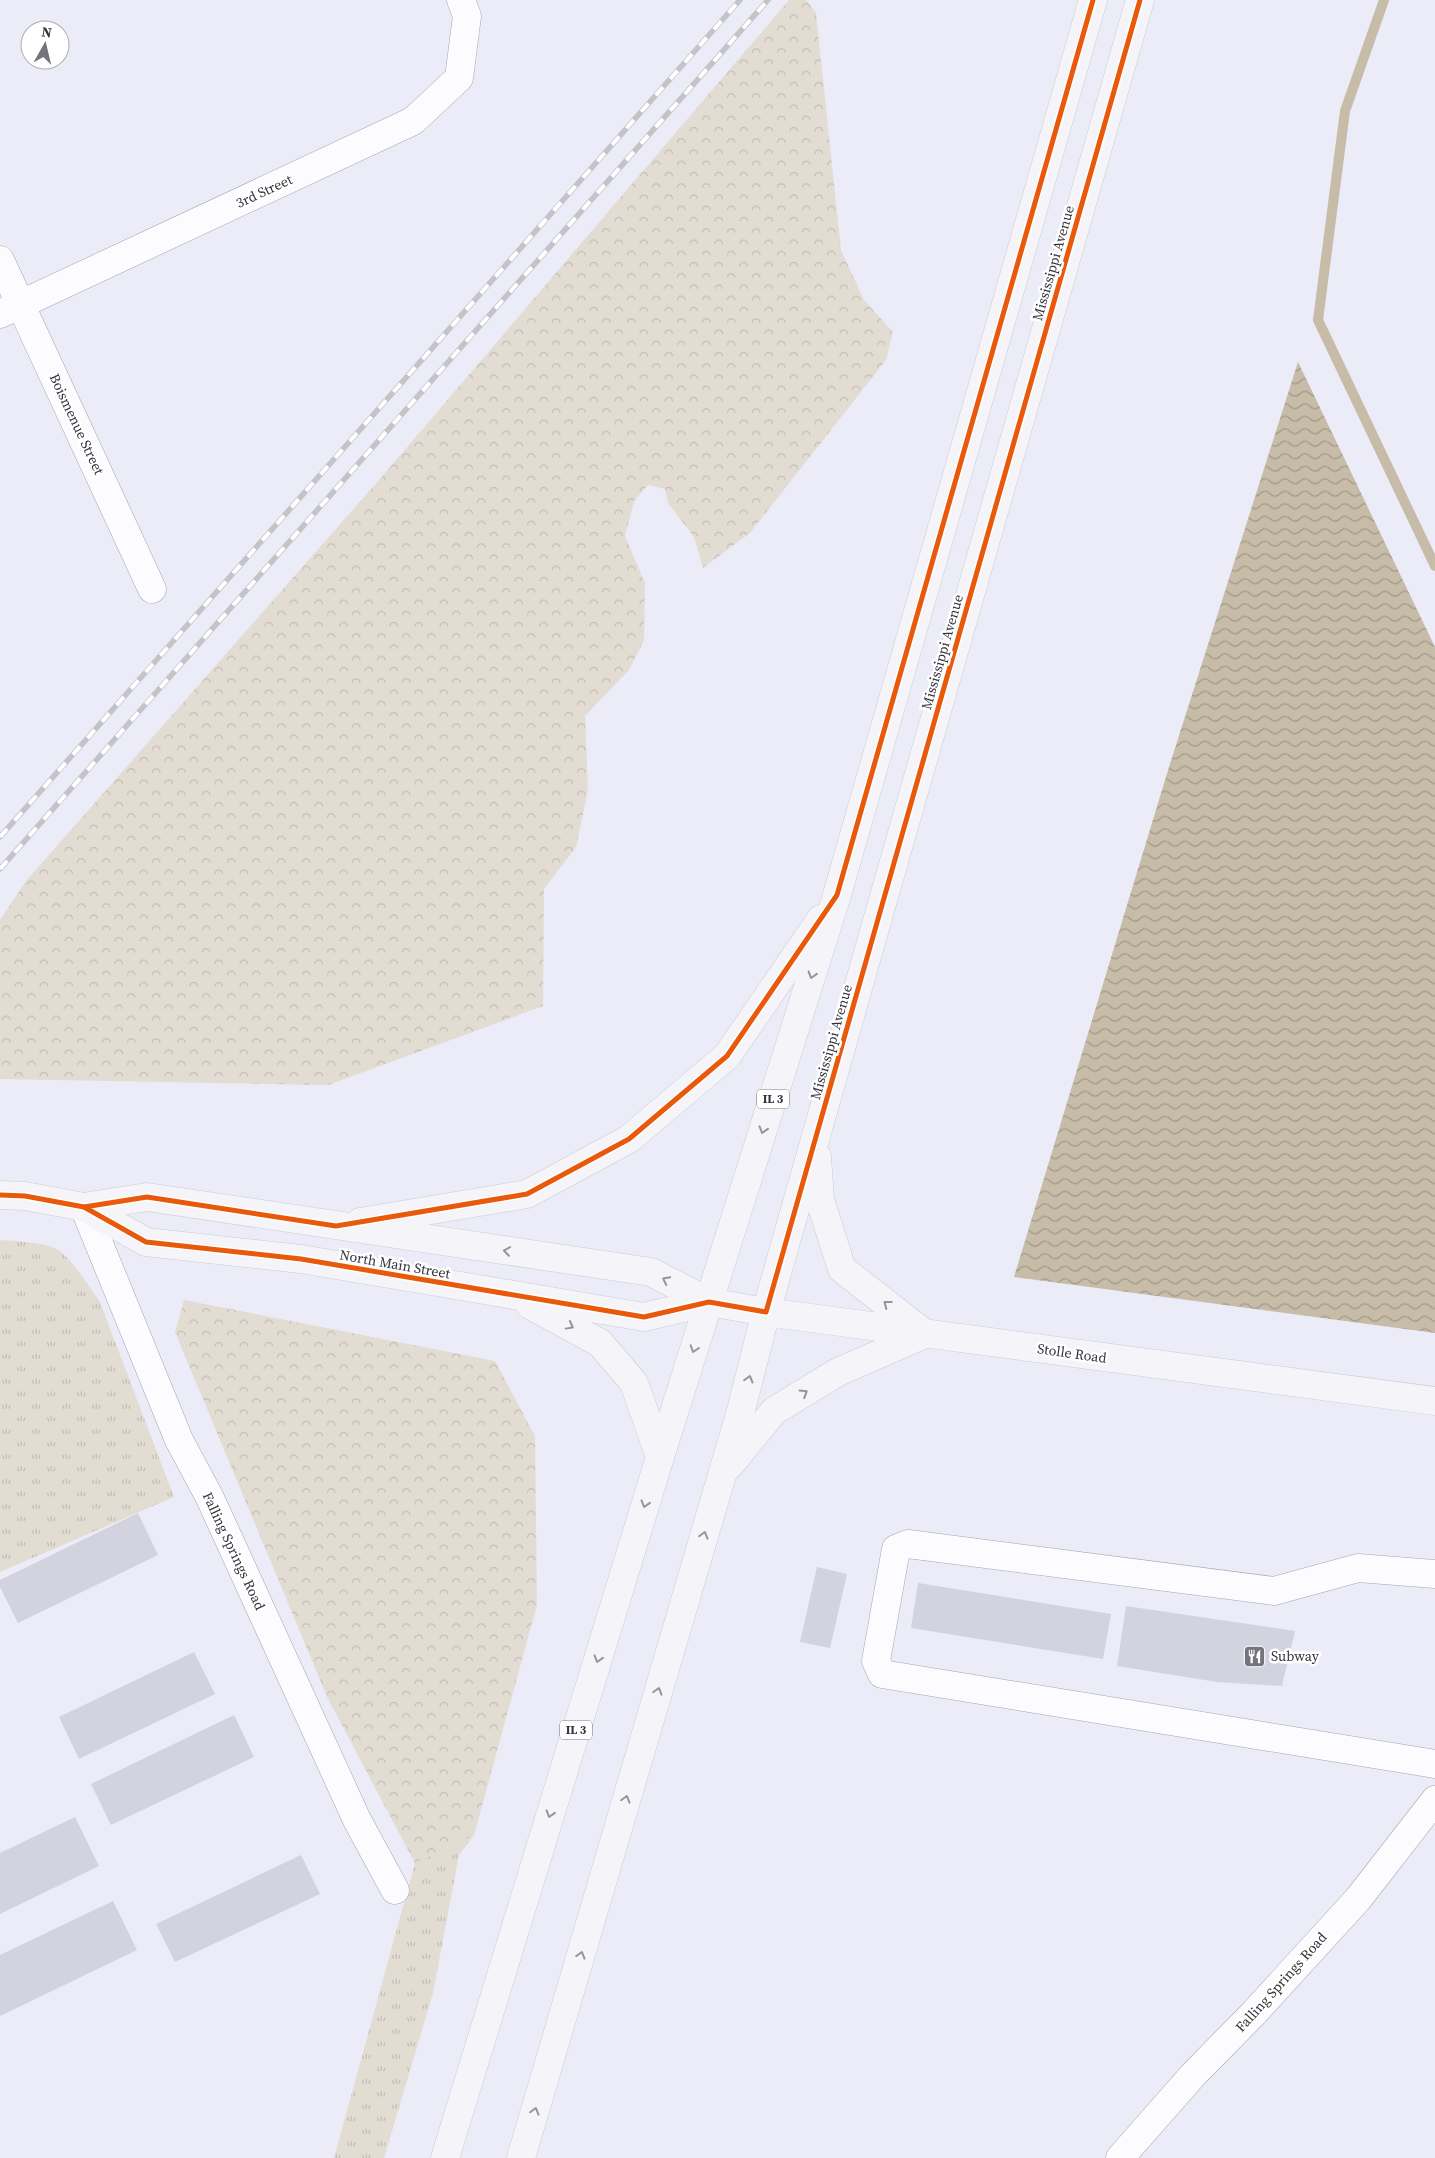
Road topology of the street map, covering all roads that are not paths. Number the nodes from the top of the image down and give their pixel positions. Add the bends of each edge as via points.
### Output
1 (1093, 0) edge
2 (1140, 0) edge
3 (464, 8) edge
4 (0, 260) edge
5 (11, 309) edge
6 (152, 589) dead end
7 (837, 895) junction
8 (816, 1136) junction
9 (0, 1195) edge
10 (84, 1207) junction
11 (336, 1226) junction
12 (512, 1295) junction
13 (709, 1302) junction
14 (766, 1312) junction
15 (925, 1334) junction
16 (1435, 1401) edge
17 (660, 1457) junction
18 (721, 1476) junction
19 (1435, 1574) edge
20 (1435, 1764) edge
21 (1435, 1800) edge
22 (395, 1890) dead end
23 (445, 2158) edge
24 (521, 2158) edge
25 (1120, 2158) edge

1 - 7 main road, IL 3
2 - 8 main road, Mississippi Avenue
3 - 5 street, 3rd Street via 458,78 413,121
4 - 5 street, Boismenue Street
5 - 6 street, Boismenue Street
7 - 11 main road via 726,1056 629,1139 527,1194
7 -> 13 main road, IL 3
8 - 14 main road, Mississippi Avenue
15 -> 8 main road via 842,1269 820,1200
9 - 10 main road, North Main Street via 25,1196
10 - 11 main road, North Main Street via 147,1197
10 - 12 main road, North Main Street via 146,1242 301,1259
10 - 22 street, Falling Springs Road via 179,1440 210,1498 357,1820
13 -> 11 main road, North Main Street via 651,1272
12 - 13 main road, North Main Street via 644,1317
12 -> 17 main road via 600,1343 634,1382
13 - 14 main road, Stolle Road
13 -> 17 main road, IL 3
14 - 15 main road, Stolle Road
18 -> 14 main road, Mississippi Avenue
15 - 16 main road, Stolle Road
18 -> 15 main road via 774,1411 838,1372
17 -> 23 main road, IL 3
24 -> 18 main road, Mississippi Avenue
19 - 20 street via 1358,1568 1274,1590 908,1544 896,1549 876,1661 882,1674
21 - 25 street, Falling Springs Road via 1358,1899

